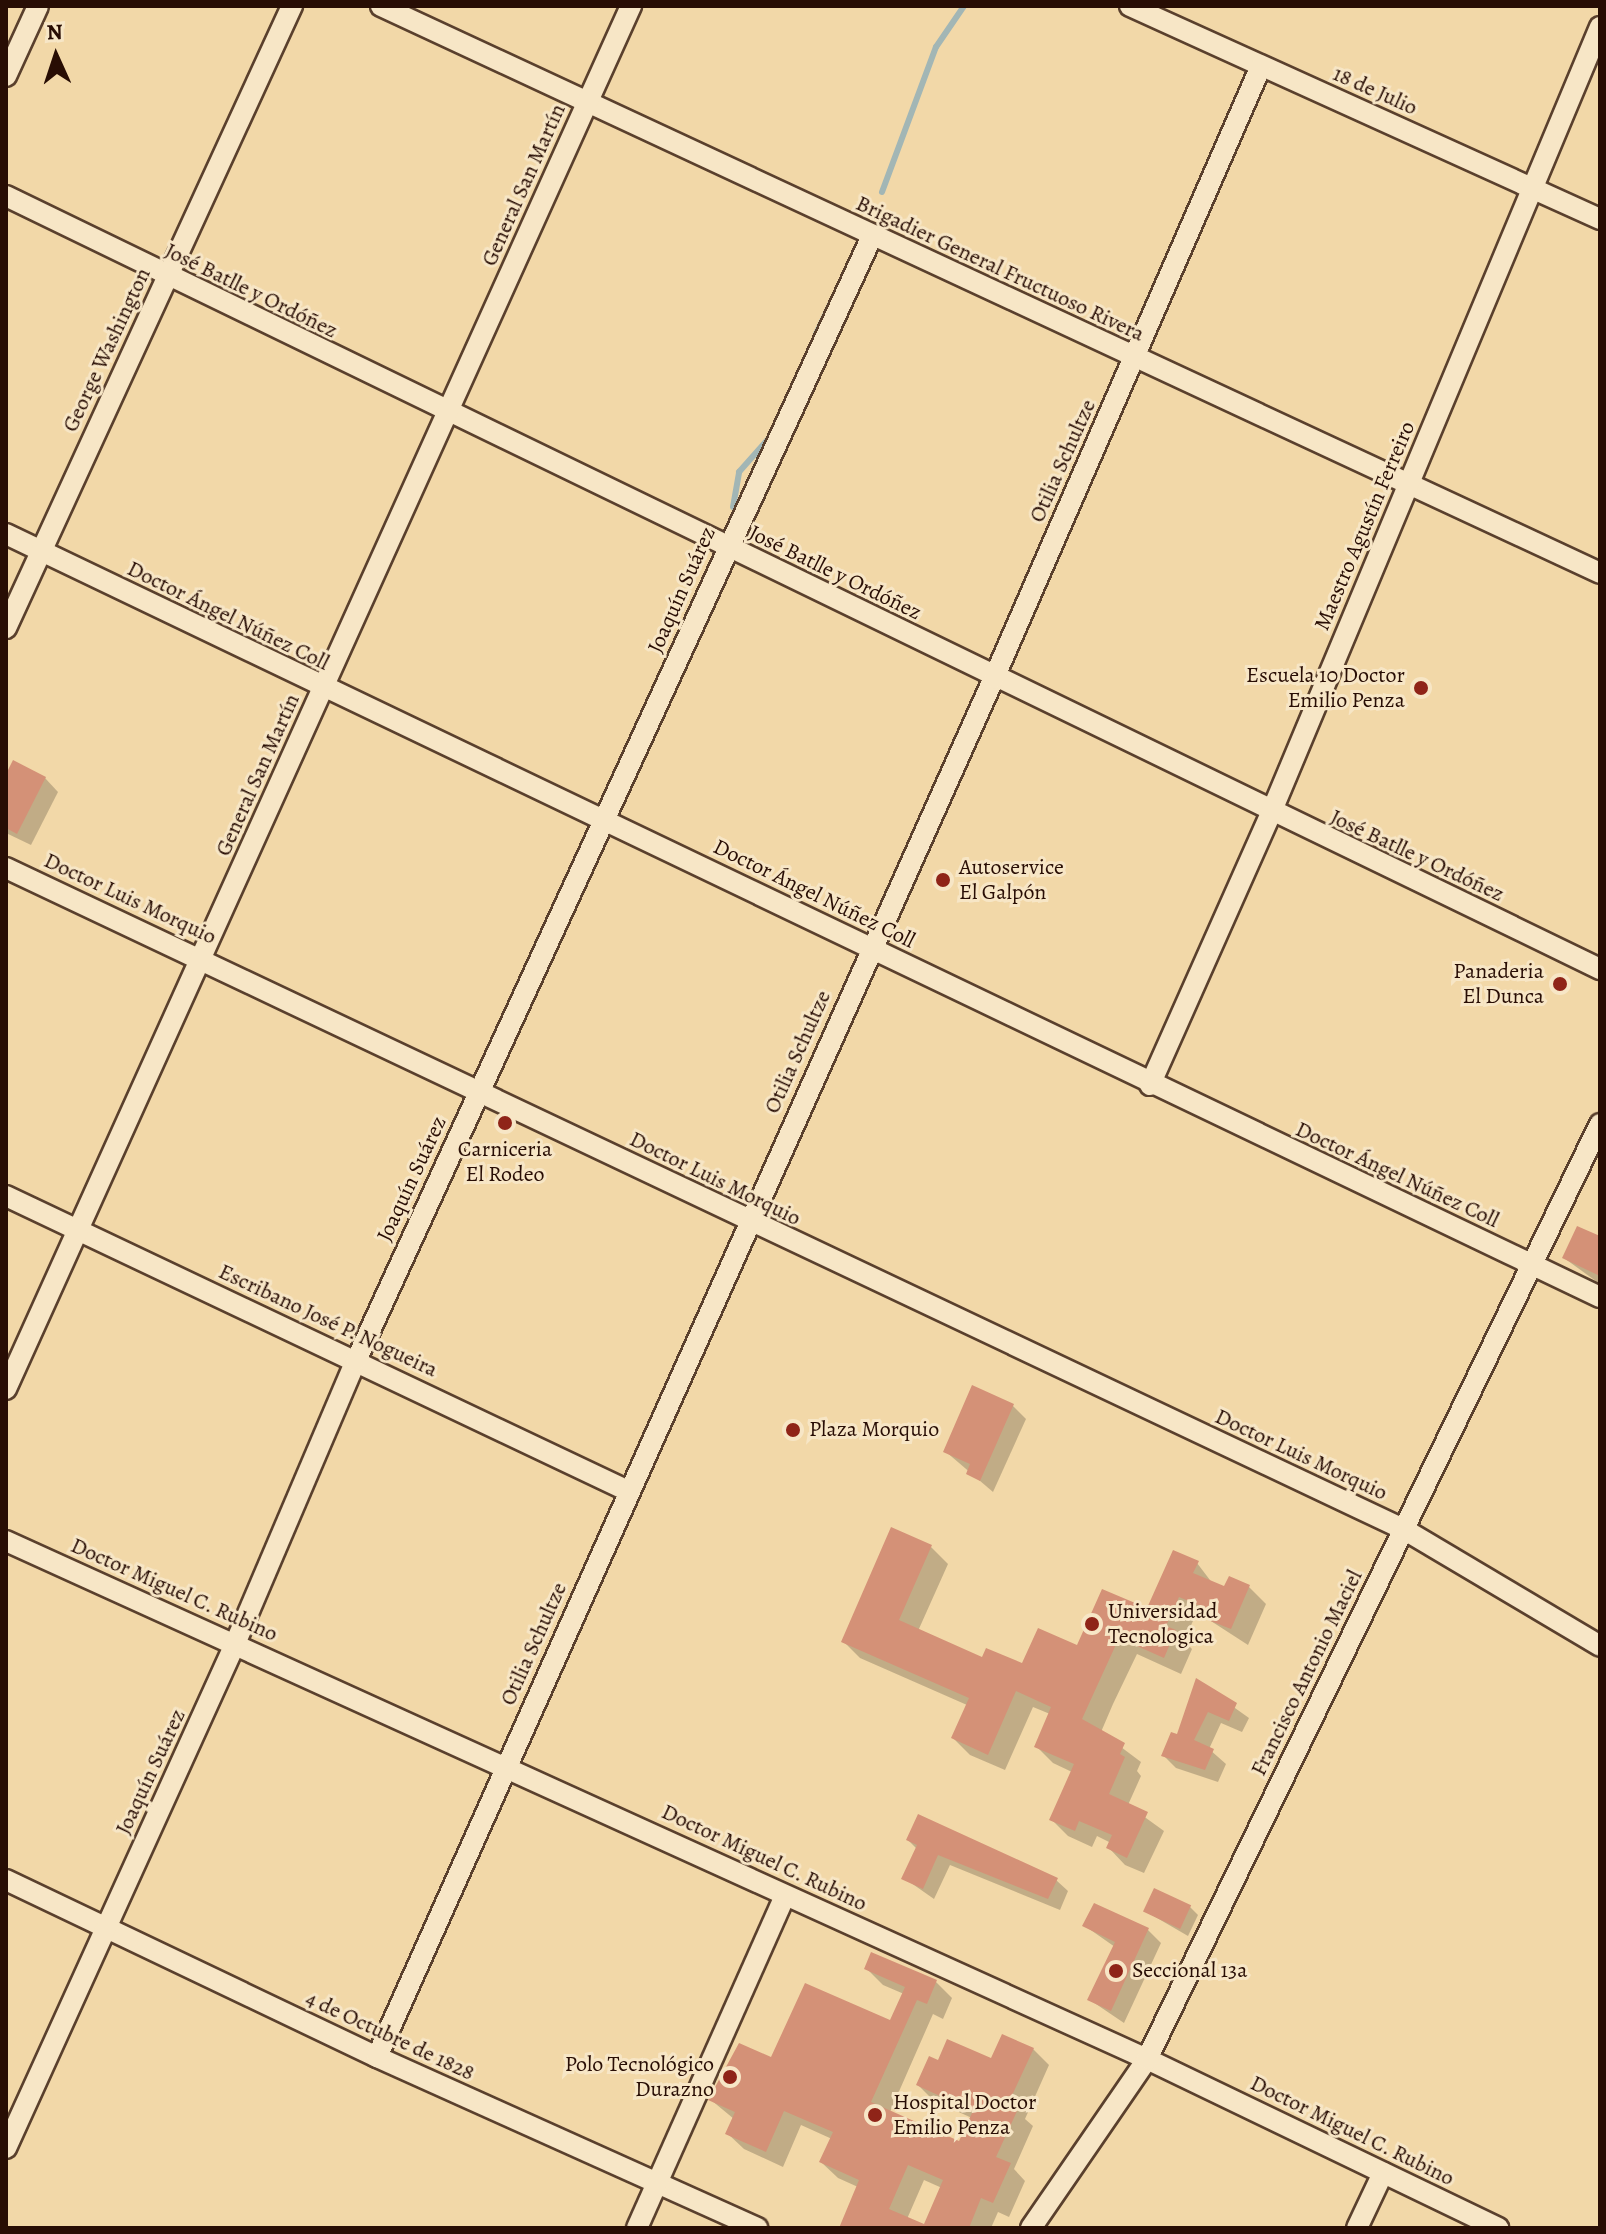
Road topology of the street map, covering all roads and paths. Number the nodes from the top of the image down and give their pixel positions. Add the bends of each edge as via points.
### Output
1 (38, 6) edge
2 (292, 6) edge
3 (381, 6) edge
4 (631, 6) edge
5 (1130, 6) edge
6 (1600, 27) edge
7 (1261, 66) junction
8 (6, 76) edge
9 (588, 103) junction
10 (1530, 187) junction
11 (6, 196) edge
12 (1600, 219) edge
13 (872, 236) junction
14 (167, 278) junction
15 (1134, 358) junction
16 (448, 413) junction
17 (1410, 481) junction
18 (6, 534) edge
19 (727, 547) junction
20 (41, 551) junction
21 (1600, 573) edge
22 (6, 628) edge
23 (994, 678) junction
24 (323, 688) junction
25 (1271, 813) junction
26 (604, 820) junction
27 (6, 868) edge
28 (871, 947) junction
29 (203, 960) junction
30 (1600, 969) edge
31 (1150, 1085) junction
32 (479, 1091) junction
33 (1600, 1124) edge
34 (6, 1196) edge
35 (747, 1222) junction
36 (80, 1231) junction
37 (1530, 1264) junction
38 (1600, 1297) edge
39 (356, 1361) junction
40 (6, 1389) edge
41 (628, 1491) junction
42 (1405, 1530) junction
43 (6, 1541) edge
44 (235, 1644) junction
45 (1600, 1646) edge
46 (507, 1765) junction
47 (6, 1880) edge
48 (785, 1896) junction
49 (106, 1929) junction
50 (377, 2057) junction
51 (1147, 2059) junction
52 (6, 2148) edge
53 (1383, 2173) junction
54 (655, 2185) junction
55 (637, 2228) edge
56 (757, 2228) edge
57 (1031, 2228) edge
58 (1357, 2228) edge
59 (1498, 2228) edge

1 - 8 street
2 - 14 street, George Washington
3 - 9 street, Brigadier General Fructuoso Rivera
4 - 9 street, General San Martín
5 - 7 street, 18 de Julio
6 - 10 street, Maestro Agustín Ferreiro
7 - 10 street, 18 de Julio
7 - 15 street, Otilia Schultze
9 - 13 street, Brigadier General Fructuoso Rivera
9 - 16 street, General San Martín
10 - 12 street, 18 de Julio
10 - 17 street, Maestro Agustín Ferreiro
11 - 14 street, José Batlle y Ordóñez
13 - 15 street, Brigadier General Fructuoso Rivera
13 - 19 street, Joaquín Suárez
14 - 16 street, José Batlle y Ordóñez
14 - 20 street, George Washington
15 - 17 street, Brigadier General Fructuoso Rivera
15 - 23 street, Otilia Schultze
16 - 19 street, José Batlle y Ordóñez
16 - 24 street, General San Martín
17 - 21 street, Brigadier General Fructuoso Rivera
17 - 25 street, Maestro Agustín Ferreiro
18 - 20 street, Doctor Ángel Núñez Coll
19 - 23 street, José Batlle y Ordóñez
19 - 26 street, Joaquín Suárez
20 - 22 street, George Washington
20 - 24 street, Doctor Ángel Núñez Coll
23 - 25 street, José Batlle y Ordóñez
23 - 28 street, Otilia Schultze
24 - 26 street, Doctor Ángel Núñez Coll
24 - 29 street, General San Martín
25 - 30 street, José Batlle y Ordóñez
25 - 31 street, Maestro Agustín Ferreiro
26 - 28 street, Doctor Ángel Núñez Coll
26 - 32 street, Joaquín Suárez
27 - 29 street, Doctor Luis Morquio
28 - 31 street, Doctor Ángel Núñez Coll
28 - 35 street, Otilia Schultze
29 - 32 street, Doctor Luis Morquio
29 - 36 street, General San Martín
31 - 37 street, Doctor Ángel Núñez Coll
32 - 35 street, Doctor Luis Morquio
32 - 39 street, Joaquín Suárez
33 - 37 street, Francisco Antonio Maciel
34 - 36 street, Escribano José P. Nogueira
35 - 41 street, Otilia Schultze
35 - 42 street, Doctor Luis Morquio
36 - 39 street, Escribano José P. Nogueira
36 - 40 street, General San Martín
37 - 38 street, Doctor Ángel Núñez Coll
37 - 42 street, Francisco Antonio Maciel
39 - 41 street, Escribano José P. Nogueira
39 - 44 street, Joaquín Suárez
41 - 46 street, Otilia Schultze
42 - 45 street, Doctor Luis Morquio
42 - 51 street, Francisco Antonio Maciel
43 - 44 street, Doctor Miguel C. Rubino
44 - 46 street, Doctor Miguel C. Rubino
44 - 49 street, Joaquín Suárez
46 - 48 street, Doctor Miguel C. Rubino
46 - 50 street, Otilia Schultze
47 - 49 street, 4 de Octubre de 1828
48 - 51 street, Doctor Miguel C. Rubino
48 - 54 street
49 - 50 street, 4 de Octubre de 1828
49 - 52 street, Joaquín Suárez
50 - 54 street, 4 de Octubre de 1828
51 - 53 street, Doctor Miguel C. Rubino
51 - 57 street, Francisco Antonio Maciel
53 - 58 street
53 - 59 street, Doctor Miguel C. Rubino
54 - 55 street
54 - 56 street, 4 de Octubre de 1828

